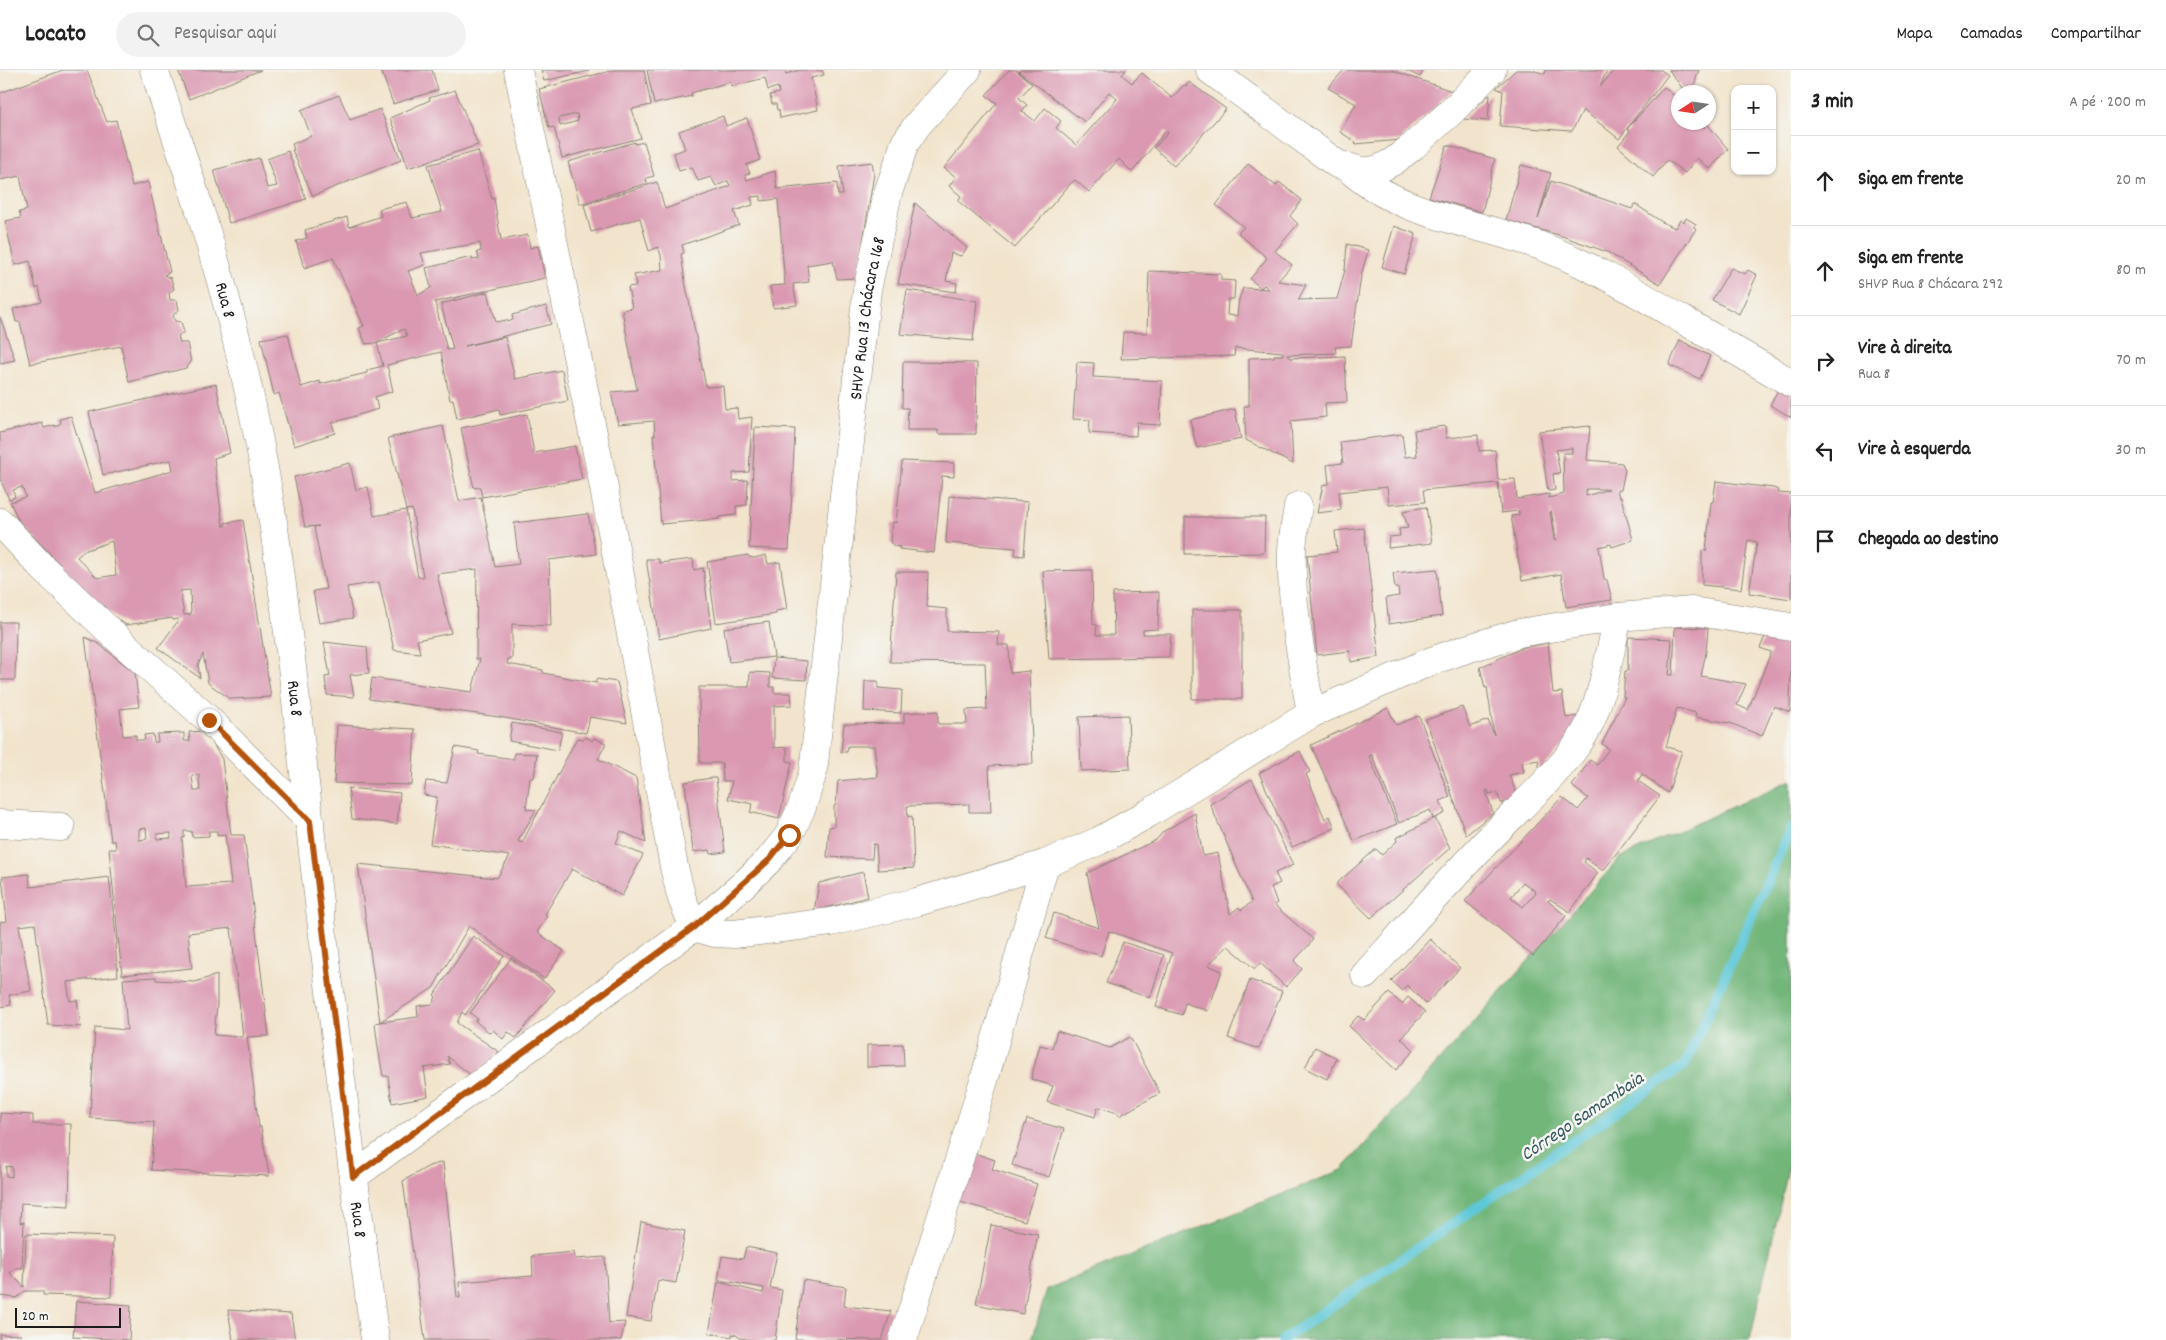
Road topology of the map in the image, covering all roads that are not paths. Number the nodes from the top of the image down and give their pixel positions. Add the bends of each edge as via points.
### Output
1 (154, 70) edge
2 (518, 70) edge
3 (1210, 70) edge
4 (1492, 70) edge
5 (962, 75) edge
6 (1348, 168) junction
7 (1791, 383) edge
8 (1298, 506) dead end
9 (0, 522) edge
10 (1618, 617) junction
11 (1791, 626) edge
12 (1311, 714) junction
13 (310, 821) junction
14 (0, 824) edge
15 (61, 827) dead end
16 (1045, 864) junction
17 (694, 927) junction
18 (1365, 975) dead end
19 (353, 1177) junction
20 (375, 1340) edge
21 (903, 1340) edge

1 - 13 street, Rua 8 via 222,281 246,378 285,597
2 - 17 street via 601,472 674,866
3 - 6 street via 1316,150
4 - 6 street via 1453,110 1394,161 1371,171
5 - 17 street, SHVP Rua 13 Chácara 168 via 905,143 888,193 867,290 813,772 802,807 789,835 769,860
6 - 7 street via 1373,189 1408,205 1545,247 1583,264
8 - 12 street via 1292,548 1293,586
9 - 13 street via 42,567 209,720
10 - 11 street via 1692,611
10 - 12 street via 1519,633 1466,649
10 - 18 street via 1600,691 1582,738
12 - 16 street via 1149,813
13 - 19 street, Rua 8
14 - 15 street
16 - 17 street via 918,902 831,922 734,934
16 - 21 street via 985,1077
17 - 19 street, SHVP Rua 13 Chácara 168
19 - 20 street, Rua 8

